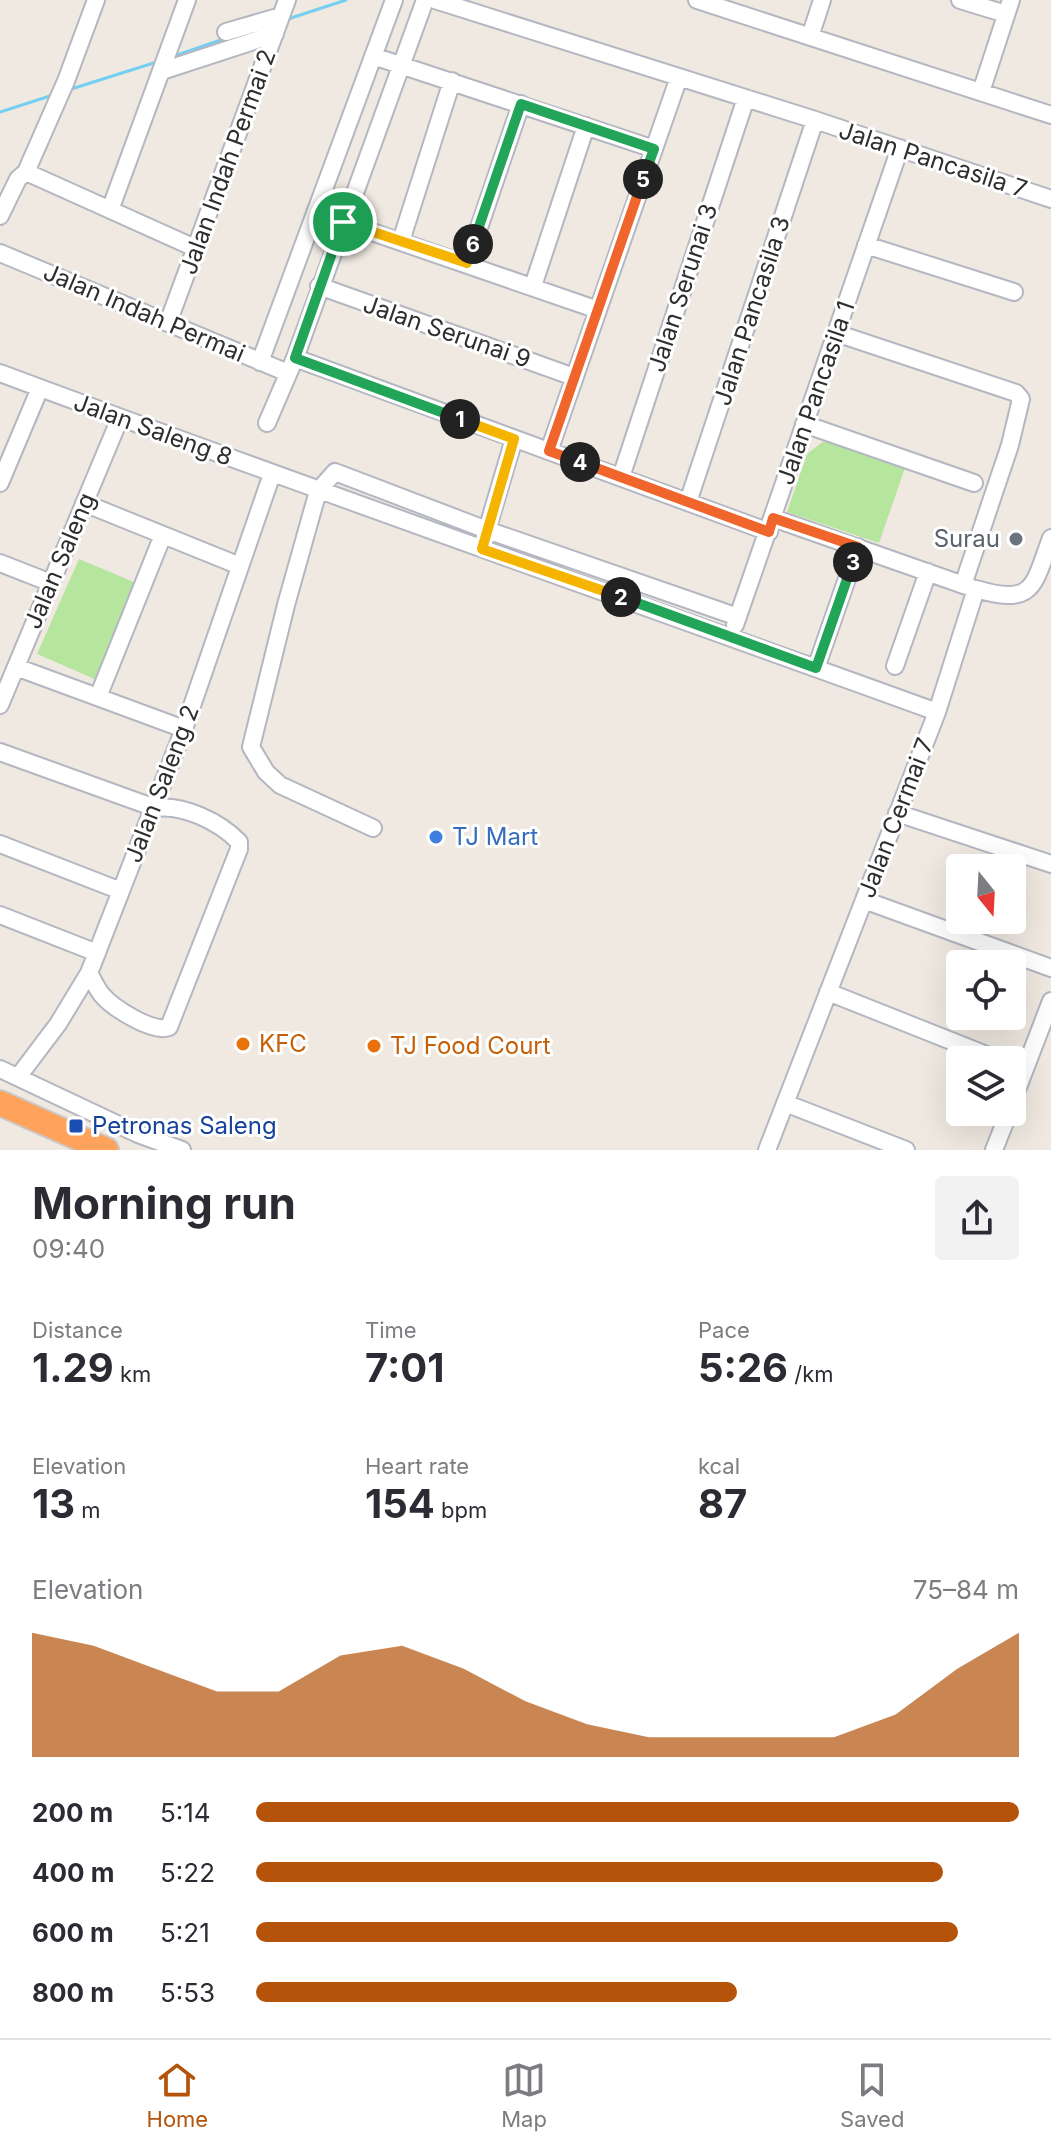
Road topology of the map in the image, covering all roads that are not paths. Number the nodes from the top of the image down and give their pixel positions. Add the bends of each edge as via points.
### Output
1 (96, 0) edge
2 (187, 0) edge
3 (394, 0) edge
4 (425, 0) edge
5 (435, 0) edge
6 (697, 0) edge
7 (822, 0) edge
8 (960, 0) edge
9 (1008, 7) edge
10 (284, 8) edge
11 (226, 32) dead end
12 (275, 34) junction
13 (810, 37) junction
14 (373, 56) junction
15 (164, 64) junction
16 (401, 64) junction
17 (679, 77) junction
18 (452, 81) junction
19 (981, 92) junction
20 (746, 98) junction
21 (521, 104) junction
22 (1051, 115) edge
23 (815, 120) junction
24 (586, 126) junction
25 (900, 148) junction
26 (654, 149) junction
27 (26, 172) junction
28 (1051, 199) edge
29 (110, 210) junction
30 (0, 216) edge
31 (343, 222) junction
32 (401, 241) junction
33 (866, 245) junction
34 (195, 248) junction
35 (0, 253) edge
36 (467, 263) junction
37 (319, 286) junction
38 (533, 286) junction
39 (1014, 292) dead end
40 (598, 310) junction
41 (168, 323) junction
42 (836, 333) junction
43 (260, 362) junction
44 (291, 366) junction
45 (0, 373) edge
46 (574, 377) junction
47 (40, 388) junction
48 (120, 418) junction
49 (267, 423) dead end
50 (804, 424) junction
51 (514, 439) junction
52 (549, 451) junction
53 (272, 474) junction
54 (621, 477) junction
55 (0, 483) edge
56 (974, 483) dead end
57 (312, 489) junction
58 (688, 502) junction
59 (84, 503) junction
60 (771, 525) junction
61 (487, 530) junction
62 (163, 535) junction
63 (1051, 538) edge
64 (858, 547) junction
65 (482, 549) junction
66 (0, 563) edge
67 (240, 566) junction
68 (928, 572) junction
69 (624, 577) junction
70 (51, 583) junction
71 (970, 587) junction
72 (617, 596) junction
73 (738, 617) junction
74 (730, 637) junction
75 (895, 666) dead end
76 (16, 667) junction
77 (816, 668) junction
78 (98, 697) junction
79 (0, 705) edge
80 (937, 712) junction
81 (184, 729) junction
82 (0, 752) edge
83 (155, 808) junction
84 (897, 813) junction
85 (373, 828) dead end
86 (0, 844) edge
87 (1051, 864) edge
88 (121, 891) junction
89 (864, 900) junction
90 (0, 915) edge
91 (97, 953) junction
92 (1051, 968) edge
93 (89, 973) junction
94 (828, 992) junction
95 (1051, 1001) edge
96 (964, 1046) edge
97 (1026, 1052) edge
98 (0, 1069) edge
99 (18, 1077) junction
100 (0, 1103) edge
101 (785, 1103) junction
102 (0, 1118) edge
103 (1003, 1126) edge
104 (71, 1150) edge
105 (106, 1150) edge
106 (182, 1150) edge
107 (767, 1150) edge
108 (906, 1150) edge
109 (994, 1150) edge

1 - 27 street
2 - 15 street
3 - 14 street
4 - 16 street
5 - 17 street, Jalan Pancasila 7
6 - 13 street
7 - 13 street
8 - 9 street
9 - 19 street
10 - 11 street
10 - 12 street, Jalan Indah Permai 2
12 - 15 street
12 - 34 street, Jalan Indah Permai 2
13 - 19 street
14 - 16 street
14 - 43 street
15 - 29 street
16 - 18 street
16 - 31 street
17 - 20 street, Jalan Pancasila 7
17 - 26 street
18 - 21 street
18 - 32 street
19 - 22 street
20 - 23 street, Jalan Pancasila 7
20 - 54 street, Jalan Serunai 3
21 - 24 street
21 - 36 street
23 - 25 street, Jalan Pancasila 7
23 - 58 street, Jalan Pancasila 3
24 - 26 street
24 - 38 street
25 - 28 street, Jalan Pancasila 7
25 - 33 street, Jalan Pancasila 1
26 - 40 street
27 - 29 street
27 - 30 street
29 - 34 street
31 - 32 street
31 - 37 street
32 - 36 street
33 - 39 street
33 - 42 street, Jalan Pancasila 1
34 - 41 street, Jalan Indah Permai 2
35 - 41 street, Jalan Indah Permai
36 - 38 street
37 - 44 street
37 - 46 street, Jalan Serunai 9
38 - 40 street
40 - 46 street
41 - 43 street, Jalan Indah Permai
42 - 50 street, Jalan Pancasila 1
42 - 71 street, Jalan Cermai 7 via 1021,399
43 - 44 street, Jalan Indah Permai
44 - 49 street
44 - 51 street, Jalan Indah Permai
45 - 47 street, Jalan Saleng 8
46 - 52 street
47 - 48 street, Jalan Saleng 8
47 - 55 street
48 - 53 street, Jalan Saleng 8
48 - 59 street, Jalan Saleng
50 - 56 street
50 - 60 street, Jalan Pancasila 1
51 - 52 street, Jalan Indah Permai
51 - 61 street
52 - 54 street, Jalan Indah Permai
53 - 57 street, Jalan Saleng 8
53 - 67 street, Jalan Saleng 2
54 - 58 street, Jalan Indah Permai
57 - 61 street via 335,472
57 - 65 street, Jalan Saleng 8
57 - 85 street via 251,747 280,785
58 - 60 street, Jalan Indah Permai
59 - 62 street
59 - 70 street, Jalan Saleng
60 - 64 street, Jalan Indah Permai
60 - 73 street, Jalan Pancasila 1
61 - 65 street
61 - 69 street
62 - 67 street
62 - 78 street
63 - 71 street via 1034,583 1024,593 1009,597
64 - 68 street, Jalan Indah Permai
64 - 77 street
65 - 72 street, Jalan Saleng 8
66 - 70 street
67 - 81 street, Jalan Saleng 2
68 - 71 street, Jalan Indah Permai
68 - 75 street
69 - 72 street
69 - 73 street
70 - 76 street, Jalan Saleng
71 - 80 street, Jalan Cermai 7
72 - 74 street, Jalan Saleng 8
73 - 74 street, Jalan Pancasila 1
74 - 77 street, Jalan Saleng 8
76 - 78 street
76 - 79 street, Jalan Saleng
77 - 80 street, Jalan Saleng 8
78 - 81 street
80 - 84 street, Jalan Cermai 7
81 - 83 street, Jalan Saleng 2
82 - 83 street
83 - 88 street, Jalan Saleng 2
83 - 93 street via 167,806 213,822 239,845 169,1027 156,1029 111,1004
84 - 87 street
84 - 89 street, Jalan Cermai 7
86 - 88 street
88 - 91 street, Jalan Saleng 2
89 - 92 street
89 - 94 street, Jalan Cermai 7
90 - 91 street
91 - 93 street, Jalan Saleng 2
93 - 99 street, Jalan Saleng 2
94 - 96 street
94 - 101 street, Jalan Cermai 7
95 - 97 street
98 - 99 street
99 - 106 street
100 - 105 highway
101 - 107 street, Jalan Cermai 7
101 - 108 street
102 - 104 highway
103 - 109 street

